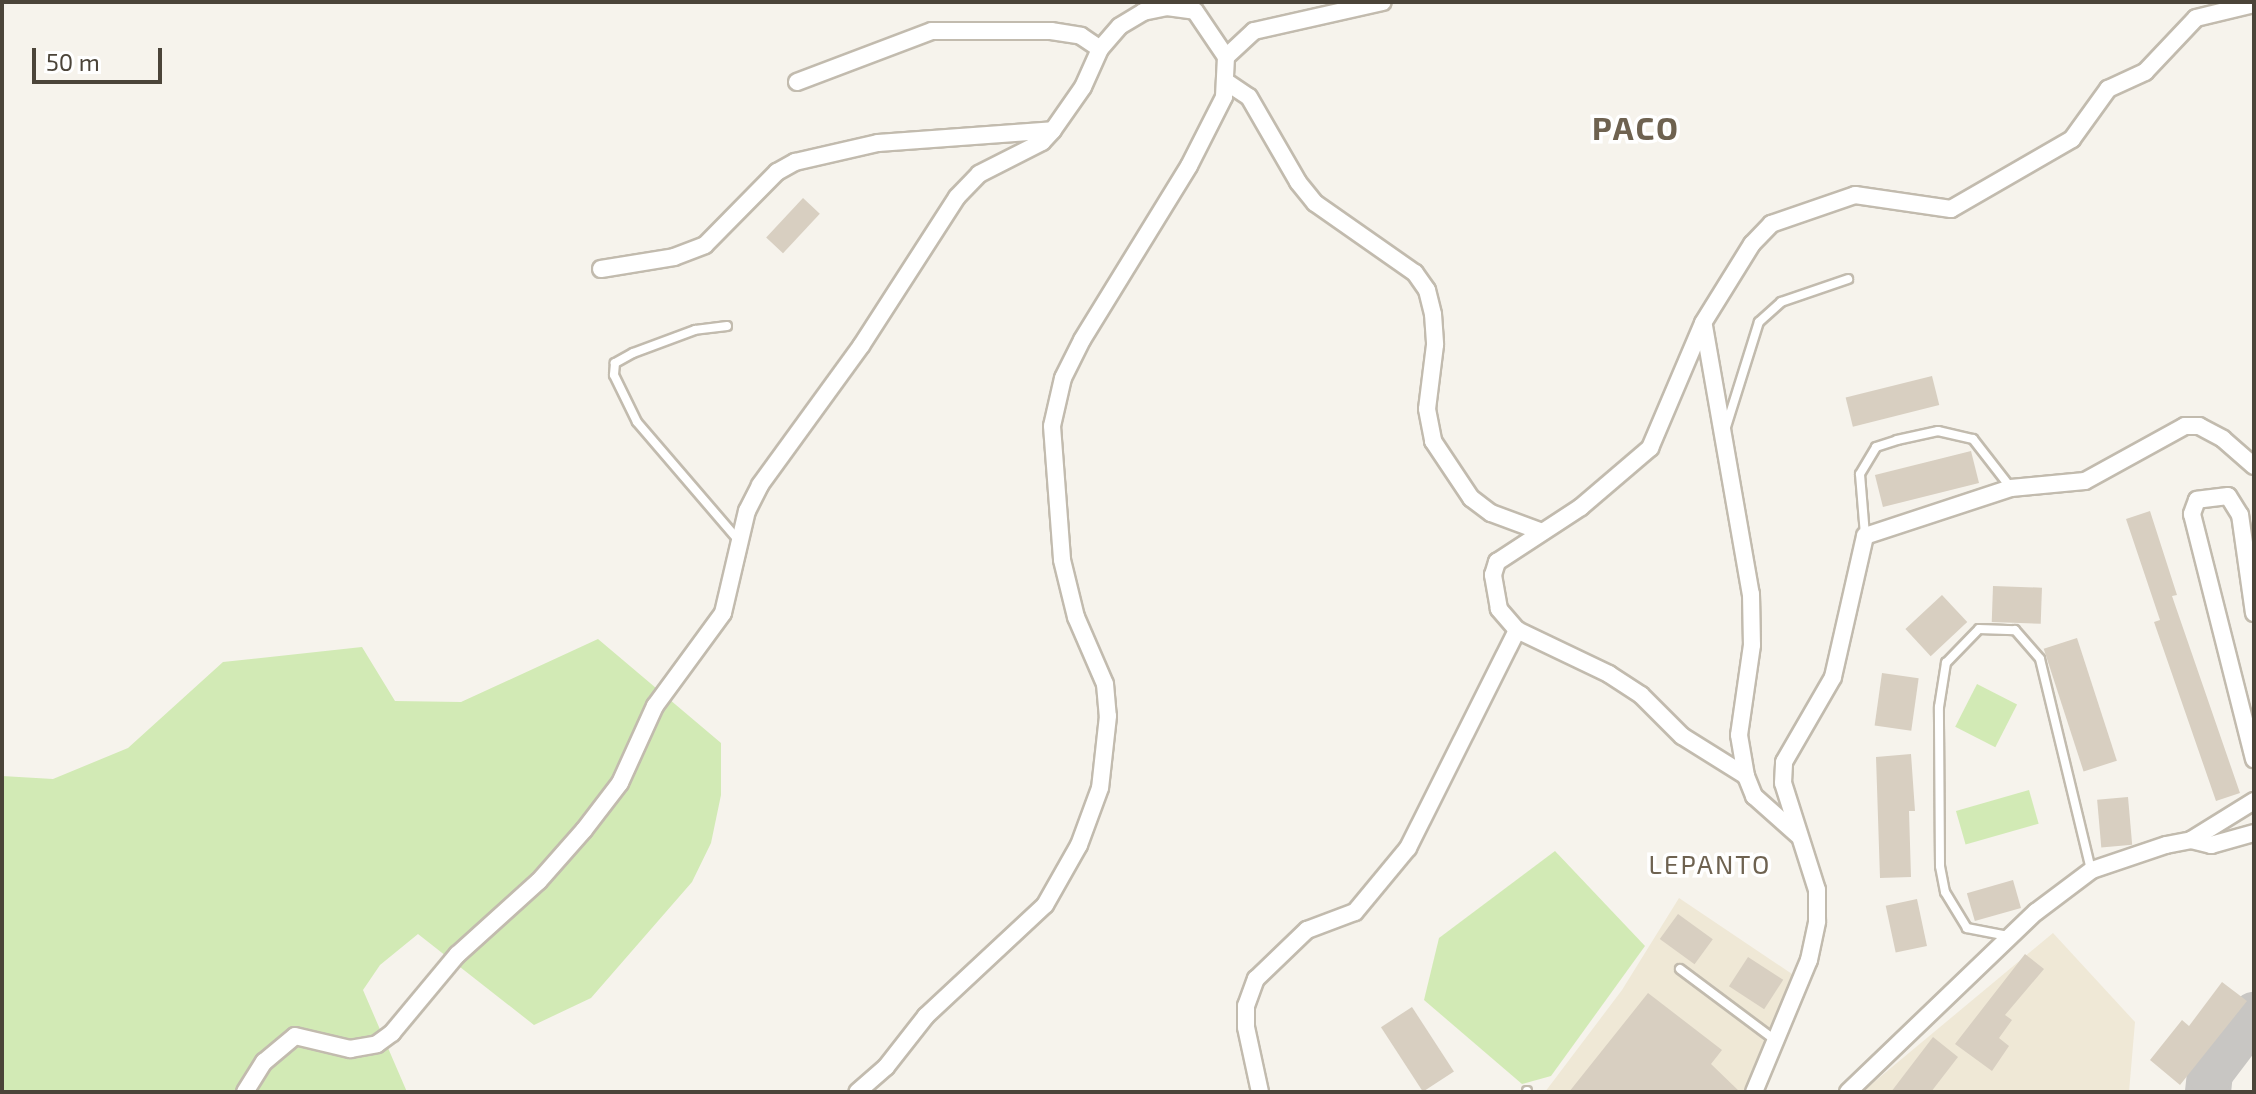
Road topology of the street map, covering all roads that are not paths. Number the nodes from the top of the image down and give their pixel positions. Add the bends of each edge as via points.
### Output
1 (1383, 2) edge
2 (1167, 4) edge
3 (2254, 4) edge
4 (1100, 49) junction
5 (1226, 57) junction
6 (797, 82) dead end
7 (1228, 83) junction
8 (1053, 130) junction
9 (601, 269) dead end
10 (1848, 279) dead end
11 (1703, 323) junction
12 (727, 326) dead end
13 (1724, 435) junction
14 (2254, 466) edge
15 (2011, 488) junction
16 (1542, 532) junction
17 (1865, 536) junction
18 (741, 542) junction
19 (2254, 613) edge
20 (1517, 630) junction
21 (2254, 759) edge
22 (1746, 776) junction
23 (2254, 801) edge
24 (2254, 833) edge
25 (1800, 836) junction
26 (2191, 840) junction
27 (2092, 870) junction
28 (2011, 937) junction
29 (1680, 969) dead end
30 (1775, 1040) junction
31 (245, 1092) edge
32 (857, 1092) edge
33 (1260, 1092) edge
34 (1754, 1092) edge
35 (1848, 1092) edge

1 - 5 street via 1254,31
2 - 4 street via 1120,26
2 - 5 street via 1195,11
3 - 11 street via 2196,18 2145,72 2108,89 2072,139 1951,209 1855,195 1771,224 1752,244
4 - 6 street via 1081,36 1051,31 932,31
4 - 8 street via 1083,87
5 - 7 street
7 - 16 street via 1249,97 1315,203 1415,273 1427,290 1435,345 1427,409 1433,441 1471,498 1491,513
7 - 32 street via 1189,166 1082,340 1063,378 1052,426 1062,560 1076,617 1099,665 1108,716 1100,788 1090,817 1065,875 1045,905 926,1016 886,1067
8 - 9 street via 878,143 795,162 777,172 705,245 674,257
8 - 18 street via 1042,142 979,174 957,197 861,346 760,485 747,511
10 - 13 lane via 1781,302 1759,322
11 - 13 street
11 - 16 street via 1650,448 1635,466
12 - 18 lane via 695,330 633,353 615,363 614,375 637,422
13 - 22 street via 1751,594 1752,645 1739,735
14 - 15 street via 2223,439 2199,426 2185,426 2085,481
15 - 17 street
15 - 17 lane via 1973,439 1938,431 1897,440 1876,447 1860,474
16 - 20 street via 1507,550 1493,575 1499,609
17 - 25 street via 1833,677 1784,762 1783,783
18 - 31 street via 723,613 655,706 620,783 539,881 457,955 408,1016 377,1044 350,1049 295,1036 264,1062
19 - 21 street via 2240,515 2228,496 2197,500 2192,514
20 - 22 street via 1619,681 1682,736
20 - 33 street via 1408,848 1355,912 1307,930 1256,979 1246,1006 1246,1027
22 - 25 street via 1754,796
23 - 26 street
24 - 26 street via 2211,845
25 - 30 street via 1817,890 1817,921 1809,960
26 - 27 street
27 - 28 street
27 - 28 lane via 2040,659 2015,630 1979,629 1946,663 1939,707 1940,866 1945,892 1967,928
28 - 35 street
29 - 30 lane
30 - 34 street

